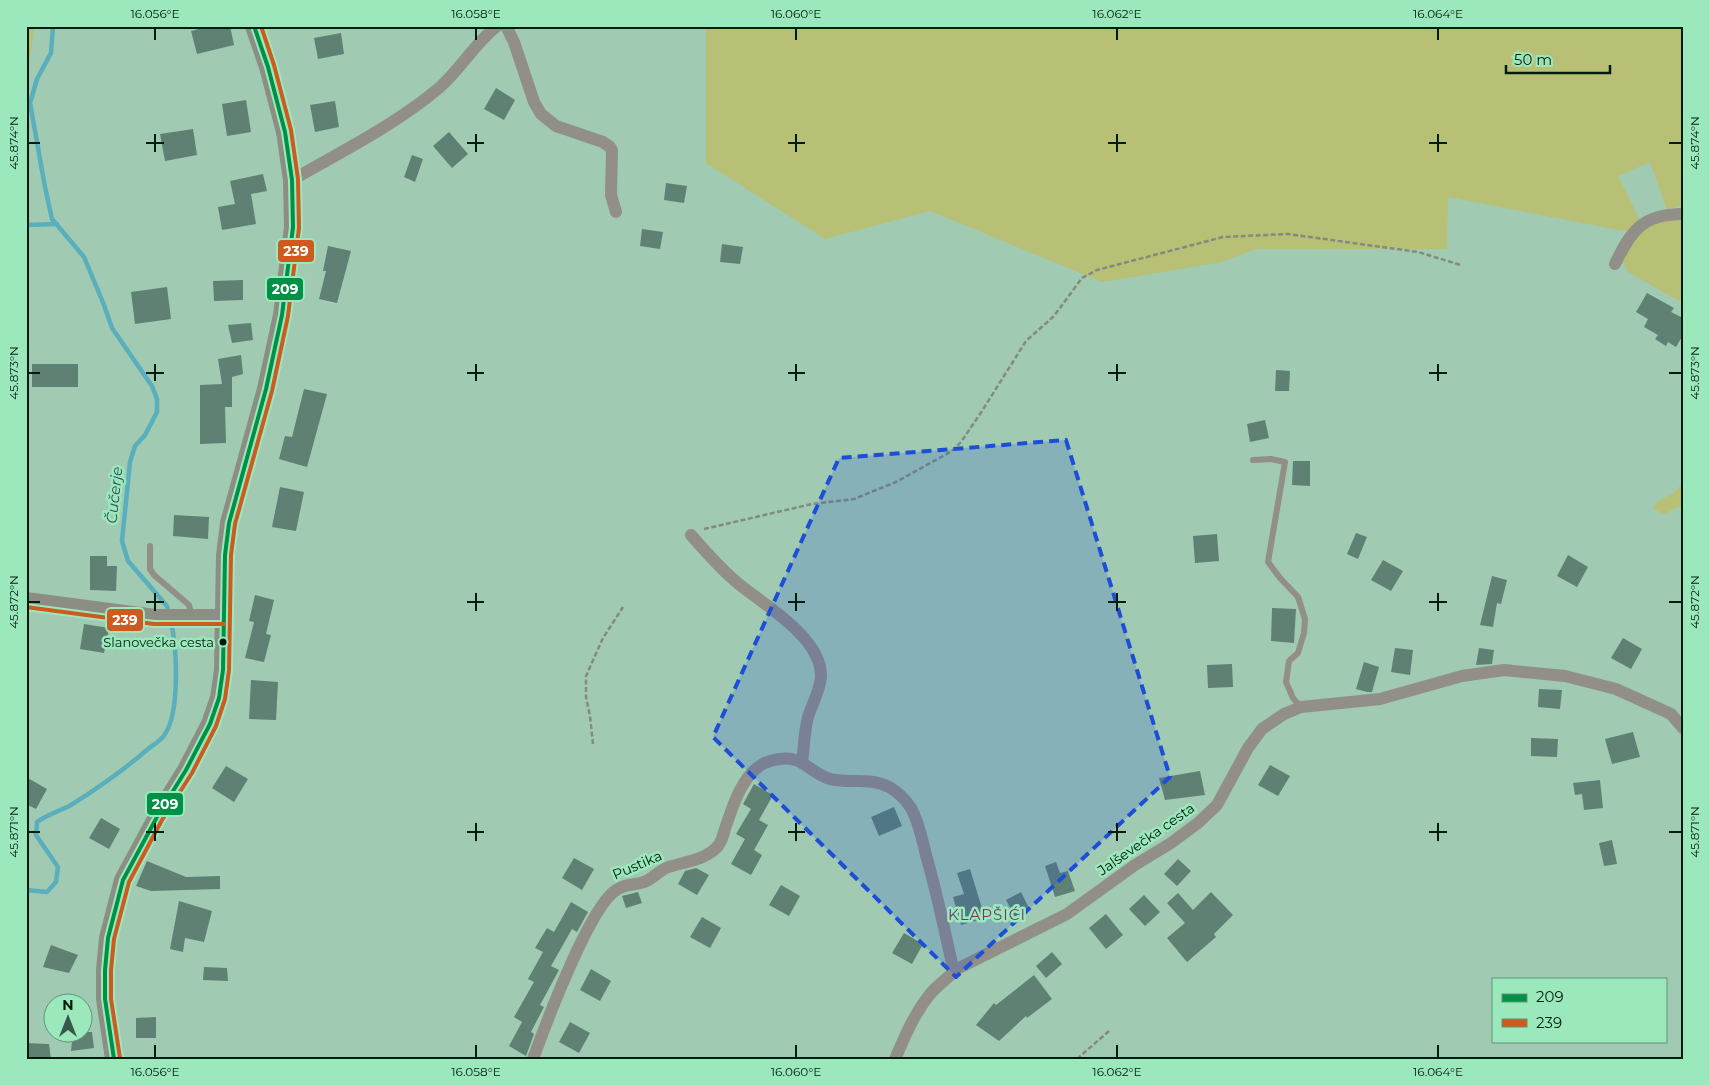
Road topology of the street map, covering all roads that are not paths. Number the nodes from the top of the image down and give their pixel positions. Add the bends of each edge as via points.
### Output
1 (254, 26) edge
2 (497, 26) edge
3 (506, 26) edge
4 (292, 180) junction
5 (616, 212) dead end
6 (1683, 214) edge
7 (1615, 264) dead end
8 (1253, 460) dead end
9 (691, 535) road end
10 (150, 546) dead end
11 (26, 601) edge
12 (188, 618) junction
13 (224, 618) junction
14 (1301, 707) junction
15 (1683, 728) edge
16 (802, 763) junction
17 (954, 972) junction
18 (114, 1059) edge
19 (533, 1059) edge
20 (895, 1059) edge

1 - 4 street via 268,67
2 - 4 street via 483,37 442,86 424,100
3 - 5 street via 541,114 556,126 603,142 612,150 611,195
4 - 13 street via 293,227 282,315 266,389 229,523
6 - 7 street via 1664,215 1645,222 1627,240
8 - 14 lane via 1285,462 1268,562 1298,597 1305,619 1298,653 1290,661 1286,682
9 - 16 street via 718,566 800,635 818,660 821,678 806,726
10 - 12 lane via 150,569 189,606
11 - 12 street via 161,618
12 - 13 street
13 - 18 street via 223,670 219,698 210,724 123,880 115,908 108,938 105,989
14 - 15 street, Jalševečka cesta via 1380,699 1462,676 1504,670 1565,676 1616,689 1671,714
14 - 17 street, Jalševečka cesta via 1262,729 1217,804 1198,823 1066,914
16 - 17 street, Pustika via 829,778 875,781 888,786 905,800 918,824
16 - 19 street, Pustika via 791,758 782,759 756,769 739,794 721,842 711,852 612,892 588,932 555,1001
17 - 20 street, Jalševečka cesta via 931,993 917,1013

